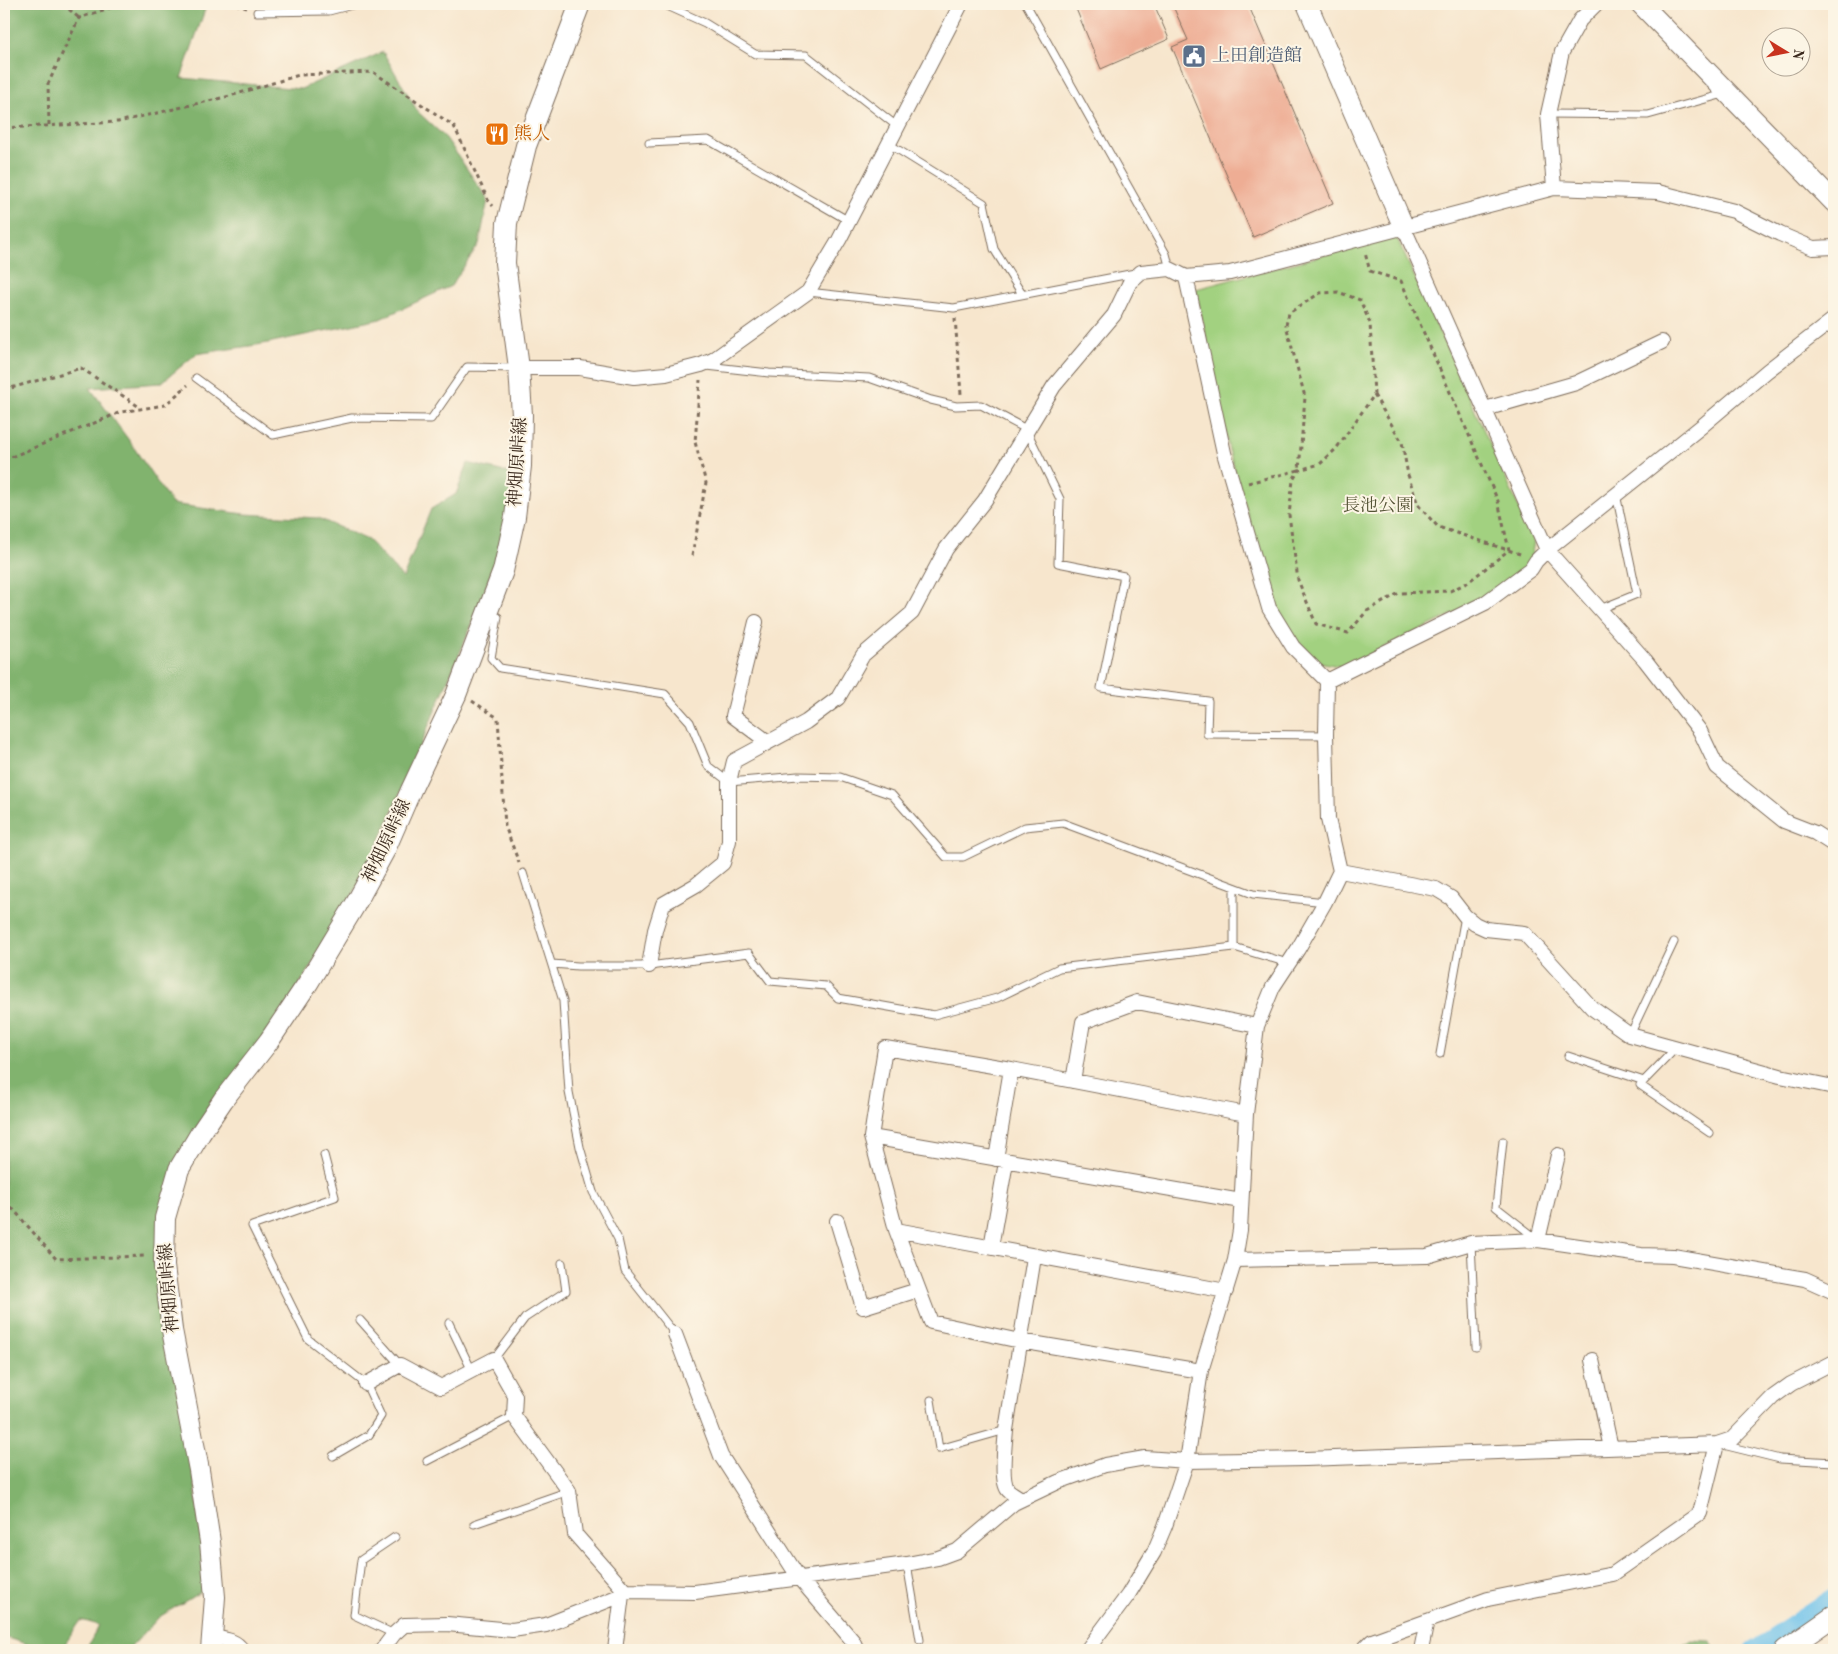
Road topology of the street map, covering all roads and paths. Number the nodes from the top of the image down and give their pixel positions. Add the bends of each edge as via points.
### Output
1 (64, 4) edge
2 (122, 4) edge
3 (356, 4) edge
4 (580, 4) edge
5 (663, 4) edge
6 (961, 4) edge
7 (1026, 4) edge
8 (1307, 4) edge
9 (1596, 4) edge
10 (1641, 4) edge
11 (256, 12) dead end
12 (79, 18) junction
13 (1729, 93) junction
14 (1548, 114) junction
15 (49, 125) junction
16 (898, 127) junction
17 (4, 128) edge
18 (649, 143) dead end
19 (889, 144) junction
20 (1554, 188) junction
21 (1834, 202) edge
22 (849, 221) junction
23 (507, 223) junction
24 (1404, 228) junction
25 (1834, 247) edge
26 (1170, 269) junction
27 (1370, 270) dead end
28 (1141, 272) junction
29 (1186, 277) junction
30 (808, 292) junction
31 (1022, 294) junction
32 (954, 308) junction
33 (1834, 319) edge
34 (1662, 342) dead end
35 (701, 365) junction
36 (519, 368) junction
37 (196, 378) joint
38 (4, 390) edge
39 (1374, 395) junction
40 (961, 406) junction
41 (141, 409) junction
42 (1485, 409) junction
43 (1026, 429) junction
44 (4, 460) edge
45 (1299, 470) junction
46 (1232, 487) junction
47 (1616, 493) junction
48 (1509, 550) junction
49 (1547, 550) junction
50 (692, 556) dead end
51 (1600, 609) junction
52 (487, 611) junction
53 (756, 622) dead end
54 (1327, 681) junction
55 (458, 691) junction
56 (1326, 735) junction
57 (768, 742) junction
58 (729, 782) junction
59 (1834, 846) edge
60 (1340, 871) junction
61 (523, 873) joint
62 (1234, 887) junction
63 (1325, 902) junction
64 (1465, 916) junction
65 (1674, 942) dead end
66 (1234, 947) junction
67 (1288, 963) junction
68 (552, 964) junction
69 (649, 966) junction
70 (1257, 1026) junction
71 (1630, 1035) junction
72 (1676, 1048) junction
73 (1440, 1054) dead end
74 (1568, 1056) dead end
75 (1011, 1070) junction
76 (1073, 1081) junction
77 (1644, 1081) junction
78 (1834, 1087) edge
79 (1246, 1114) junction
80 (1710, 1133) dead end
81 (871, 1137) junction
82 (1503, 1141) dead end
83 (324, 1155) dead end
84 (1558, 1156) dead end
85 (1001, 1160) junction
86 (1241, 1201) junction
87 (4, 1204) edge
88 (837, 1221) dead end
89 (896, 1230) junction
90 (1538, 1240) junction
91 (1471, 1244) junction
92 (991, 1247) junction
93 (150, 1256) dead end
94 (1034, 1257) junction
95 (1235, 1260) junction
96 (562, 1263) dead end
97 (918, 1290) junction
98 (1226, 1291) junction
99 (1834, 1292) edge
100 (360, 1320) dead end
101 (449, 1323) dead end
102 (675, 1334) joint
103 (1020, 1341) junction
104 (1476, 1347) dead end
105 (494, 1359) junction
106 (1592, 1360) dead end
107 (1834, 1362) edge
108 (400, 1365) junction
109 (472, 1371) junction
110 (1201, 1371) junction
111 (366, 1384) junction
112 (931, 1400) dead end
113 (514, 1416) junction
114 (1006, 1430) junction
115 (1717, 1444) junction
116 (1611, 1448) junction
117 (333, 1456) dead end
118 (427, 1460) dead end
119 (1187, 1461) junction
120 (1834, 1462) edge
121 (569, 1491) junction
122 (1021, 1499) junction
123 (474, 1524) dead end
124 (395, 1537) dead end
125 (907, 1564) junction
126 (799, 1578) junction
127 (624, 1593) junction
128 (1834, 1616) edge
129 (1427, 1621) junction
130 (394, 1634) junction
131 (920, 1640) dead end
132 (212, 1644) edge
133 (242, 1650) edge
134 (382, 1650) edge
135 (615, 1650) edge
136 (858, 1650) edge
137 (1087, 1650) edge
138 (1363, 1650) edge
139 (1421, 1650) edge
140 (1785, 1650) edge

1 - 12 path
2 - 12 path
3 - 11 lane via 329,11
4 - 23 street, 神畑原峠線 via 526,146
5 - 16 lane via 704,23 755,54 806,55
6 - 16 street
7 - 26 lane via 1166,254
8 - 24 street
9 - 14 street via 1580,20 1562,52
10 - 13 street
12 - 15 path via 48,84
13 - 14 lane via 1648,115
13 - 21 street
14 - 20 street
15 - 17 path
15 - 23 path via 118,122 299,76 373,72 454,126 488,200
16 - 19 street
18 - 22 lane via 708,140
19 - 22 street
19 - 31 lane via 984,203 994,249
20 - 24 street
20 - 25 street via 1658,192 1734,211 1813,248
22 - 30 street
23 - 36 street, 神畑原峠線 via 505,263
24 - 29 street via 1230,273
24 - 42 street
26 - 28 street
26 - 29 street
27 - 48 path via 1401,281 1498,501
28 - 31 lane
28 - 43 street via 1130,282 1114,315 1054,386
29 - 46 street
30 - 32 lane
30 - 35 street via 713,360
31 - 32 lane
32 - 40 path
33 - 47 street
34 - 42 street via 1576,383
35 - 36 street via 666,374 634,376 580,368
35 - 40 lane via 869,378 931,400
35 - 50 path via 695,442 706,483
36 - 37 lane via 467,367 431,419 352,418 273,435
36 - 52 street, 神畑原峠線 via 521,466 515,516 503,571
37 - 41 path via 165,405
38 - 41 path via 81,368
39 - 45 path via 1336,450 1320,464
39 - 45 path via 1370,323 1360,300 1338,292 1320,293 1290,314 1286,325 1306,397
39 - 48 path via 1402,442 1418,505 1438,527
40 - 43 lane via 981,405
41 - 44 path via 121,412
42 - 49 street
43 - 56 lane via 1060,499 1058,563 1124,576 1101,688 1208,701 1207,734
43 - 57 street via 985,500 946,549 912,613 863,655 838,698 806,722
45 - 46 path
45 - 48 path via 1294,480 1289,515 1298,580 1316,624 1348,633 1367,611 1398,593 1450,591 1466,583
46 - 54 street via 1269,608 1293,647
47 - 49 street
47 - 51 lane via 1637,594
49 - 51 street
49 - 54 street via 1531,569 1485,603
51 - 59 street via 1700,731 1717,767 1784,821 1815,833
52 - 55 street, 神畑原峠線
52 - 58 lane via 498,617 491,658 500,668 665,694 690,722 708,766
53 - 57 street via 733,716
54 - 56 street
55 - 61 path via 498,718 505,826
55 - 132 street, 神畑原峠線 via 385,850 355,906 303,990 200,1134 180,1169 165,1218 164,1266 172,1330 210,1542 215,1597
56 - 60 street via 1328,819
57 - 58 street via 734,761
58 - 62 lane via 798,776 840,777 892,795 946,857 963,858 1025,827 1063,822
58 - 69 street via 729,841 722,863 696,885 664,904 655,930
60 - 63 street
60 - 64 street via 1436,889 1451,898
61 - 68 lane
62 - 63 lane via 1253,894
62 - 66 lane
63 - 67 street
64 - 71 street via 1486,929 1524,933 1592,1008
64 - 73 lane
65 - 71 lane
66 - 67 lane
66 - 69 lane via 1059,968 997,998 934,1015 838,998 826,986 770,981 749,953
67 - 70 street via 1273,987
68 - 69 lane
68 - 102 lane via 562,1001 569,1092 593,1192 618,1239 626,1271
70 - 76 street via 1137,1002 1083,1022
70 - 79 street
71 - 72 street
72 - 77 lane
72 - 78 street
74 - 77 lane
75 - 76 street
75 - 81 street via 885,1048
75 - 85 street
76 - 79 street
77 - 80 lane via 1640,1085
79 - 86 street
81 - 85 street
81 - 89 street
82 - 90 lane via 1496,1207
83 - 111 lane via 335,1197 252,1226 308,1339
84 - 90 street
85 - 86 street
85 - 92 street
86 - 95 street
87 - 93 path via 14,1210 56,1258
88 - 97 street via 863,1307
89 - 92 street
89 - 97 street
90 - 91 street
90 - 99 street via 1641,1255 1672,1256 1805,1279
91 - 95 street via 1428,1256
91 - 104 lane
92 - 94 street
94 - 98 street
94 - 103 street
95 - 98 street
96 - 105 lane via 566,1291 525,1318
97 - 103 street via 930,1322
98 - 110 street
100 - 108 lane
101 - 109 lane
102 - 126 street via 721,1456
103 - 110 street
103 - 114 street
105 - 109 street
105 - 113 street via 515,1396
106 - 116 street
107 - 115 street via 1791,1384 1773,1397 1732,1438
108 - 109 street via 441,1387
108 - 111 street
110 - 119 street
111 - 117 lane via 380,1416 369,1435
112 - 114 lane via 939,1449
113 - 118 lane
113 - 121 street
114 - 122 street via 1004,1478 1007,1489
115 - 116 street
115 - 120 lane via 1780,1459
115 - 129 street via 1700,1513 1613,1574 1488,1599
116 - 119 street via 1306,1460
119 - 122 street via 1145,1458 1105,1465
119 - 137 street via 1154,1552 1128,1595
121 - 123 lane
121 - 127 street via 575,1534
122 - 125 street via 957,1551
124 - 130 lane via 361,1560 354,1615
125 - 126 street
125 - 131 lane
126 - 127 street via 695,1592
126 - 136 street
127 - 130 street via 546,1625 512,1630 447,1624 404,1625
127 - 135 street
128 - 140 street
129 - 138 street via 1372,1641
129 - 139 street
130 - 134 street
132 - 133 street via 230,1640

